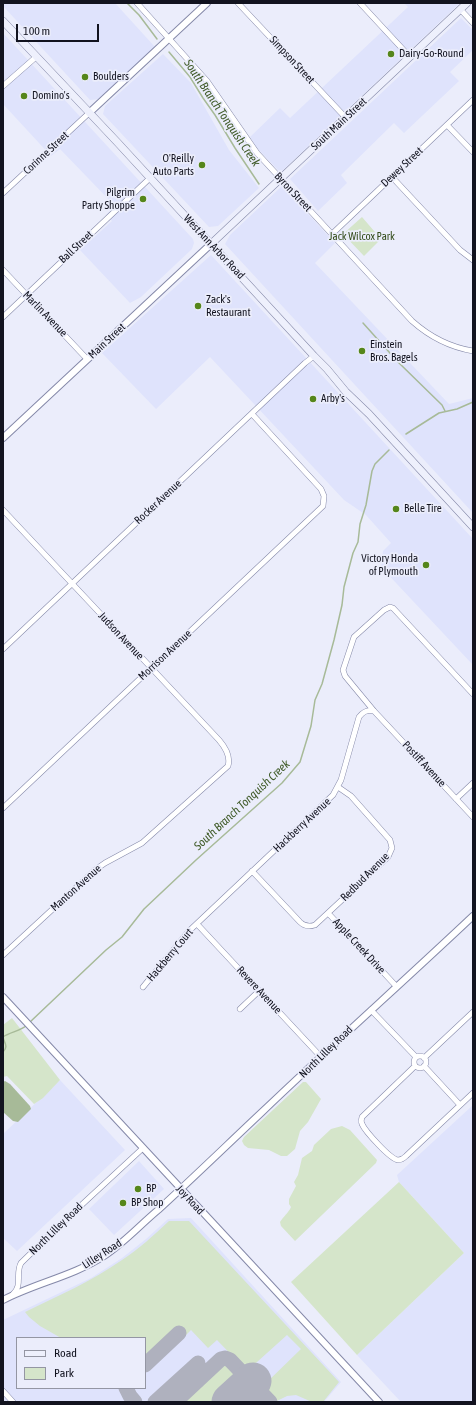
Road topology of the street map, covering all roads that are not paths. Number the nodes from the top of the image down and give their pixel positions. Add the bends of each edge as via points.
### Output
1 (137, 3) edge
2 (207, 3) edge
3 (238, 3) edge
4 (360, 3) edge
5 (467, 3) edge
6 (460, 9) junction
7 (3, 21) edge
8 (473, 23) edge
9 (170, 38) junction
10 (410, 56) junction
11 (36, 57) junction
12 (3, 86) edge
13 (473, 100) edge
14 (89, 113) junction
15 (346, 118) junction
16 (447, 125) junction
17 (473, 152) edge
18 (392, 177) junction
19 (150, 178) junction
20 (280, 179) junction
21 (3, 193) edge
22 (332, 234) junction
23 (211, 244) junction
24 (473, 260) edge
25 (3, 270) edge
26 (26, 295) junction
27 (3, 316) edge
28 (473, 351) edge
29 (314, 356) junction
30 (87, 359) junction
31 (252, 414) junction
32 (3, 438) edge
33 (3, 510) edge
34 (473, 527) edge
35 (72, 583) junction
36 (3, 649) edge
37 (152, 668) junction
38 (473, 694) edge
39 (374, 711) junction
40 (228, 766) joint
41 (473, 783) edge
42 (338, 787) junction
43 (456, 799) junction
44 (3, 808) edge
45 (473, 817) edge
46 (252, 871) junction
47 (328, 913) junction
48 (473, 916) edge
49 (197, 924) junction
50 (3, 955) edge
51 (396, 986) junction
52 (143, 987) dead end
53 (259, 991) junction
54 (3, 997) edge
55 (240, 1009) dead end
56 (371, 1010) junction
57 (473, 1012) edge
58 (321, 1057) junction
59 (416, 1057) junction
60 (424, 1058) junction
61 (415, 1066) junction
62 (424, 1066) junction
63 (473, 1093) edge
64 (460, 1105) junction
65 (143, 1148) junction
66 (181, 1190) junction
67 (11, 1296) junction
68 (3, 1300) edge
69 (3, 1391) edge
70 (13, 1402) edge
71 (379, 1402) edge

1 - 9 street, Byron Street
2 - 9 street
3 - 15 street, Simpson Street
4 - 10 street
5 - 6 main road, South Main Street
6 - 8 street
6 - 10 main road, South Main Street
7 - 11 main road, West Ann Arbor Road
9 - 14 street
9 - 20 street, Byron Street via 207,80 257,153
10 - 15 main road, South Main Street
11 - 12 street
11 - 14 main road, West Ann Arbor Road
13 - 16 street, Dewey Street
14 - 19 main road, West Ann Arbor Road
14 - 21 street, Corinne Street
15 - 20 main road, South Main Street
16 - 17 street
16 - 18 street, Dewey Street
18 - 22 street, Dewey Street
18 - 24 street via 460,250
19 - 23 main road, West Ann Arbor Road
19 - 26 street, Ball Street
20 - 22 street, Byron Street
20 - 23 main road, South Main Street
22 - 28 street, Byron Street via 418,326 440,341
23 - 29 main road, West Ann Arbor Road
23 - 30 street, Main Street
25 - 26 street, Marlin Avenue
26 - 27 street, Ball Street
26 - 30 street, Marlin Avenue
29 - 31 street, Rocker Avenue
29 - 34 main road, West Ann Arbor Road
30 - 32 street, Main Street
31 - 35 street, Rocker Avenue
31 - 37 street, Morrison Avenue via 321,489 324,494 323,506
33 - 35 street, Judson Avenue
35 - 36 street, Rocker Avenue
35 - 37 street, Judson Avenue
37 - 40 street, Judson Avenue via 224,746 228,755
37 - 44 street, Morrison Avenue
38 - 39 street, Postiff Avenue via 390,607 354,637 343,670 345,676
39 - 42 street, Hackberry Avenue via 367,710 359,717
39 - 43 street, Postiff Avenue
40 - 50 street, Manton Avenue via 142,843 95,870
41 - 43 street
42 - 46 street, Hackberry Avenue via 333,795
42 - 47 street, Redbud Avenue via 351,796 383,831 392,848 388,857
43 - 45 street, Postiff Avenue
46 - 47 street, Apple Creek Drive via 303,925 315,925
46 - 49 street, Hackberry Avenue
47 - 51 street, Apple Creek Drive
48 - 51 street, North Lilley Road
49 - 52 street, Hackberry Court
49 - 53 street, Revere Avenue
51 - 56 street, North Lilley Road
53 - 55 street
53 - 58 street, Revere Avenue
54 - 65 street, Joy Road
56 - 58 street, North Lilley Road
56 - 59 street
57 - 60 street
58 - 66 street, North Lilley Road
59 - 60 street
59 - 61 street
60 - 62 street
61 - 62 street
61 - 64 street via 362,1118 365,1129 389,1155 398,1160 406,1156
62 - 64 street
63 - 64 street
65 - 66 street, Joy Road
65 - 67 street, North Lilley Road via 21,1263 18,1269 18,1286
66 - 67 street, Lilley Road via 103,1256 74,1272
66 - 71 street, Joy Road
67 - 68 street
69 - 70 street

